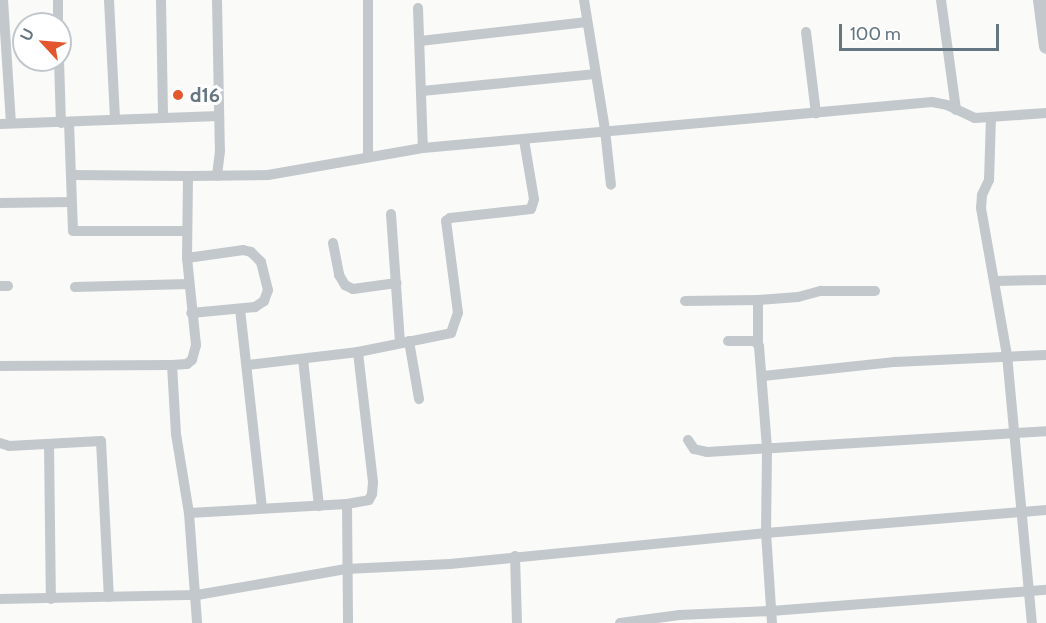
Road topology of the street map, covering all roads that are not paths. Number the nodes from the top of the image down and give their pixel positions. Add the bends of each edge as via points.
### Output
1 (3, 0) edge
2 (109, 0) edge
3 (161, 0) edge
4 (217, 0) edge
5 (584, 0) edge
6 (941, 0) edge
7 (1040, 0) edge
8 (368, 1) edge
9 (418, 8) dead end
10 (587, 22) junction
11 (806, 32) dead end
12 (420, 41) junction
13 (1046, 47) edge
14 (60, 72) edge
15 (594, 74) junction
16 (422, 91) junction
17 (956, 110) junction
18 (816, 113) junction
19 (1046, 114) edge
20 (219, 116) junction
21 (991, 117) junction
22 (163, 118) junction
23 (115, 119) junction
24 (6, 123) edge
25 (65, 123) junction
26 (605, 130) junction
27 (524, 140) junction
28 (423, 148) junction
29 (368, 156) junction
30 (72, 175) junction
31 (217, 176) junction
32 (188, 177) junction
33 (611, 185) dead end
34 (71, 202) junction
35 (0, 203) edge
36 (391, 214) dead end
37 (187, 231) junction
38 (333, 243) dead end
39 (188, 258) junction
40 (1046, 280) edge
41 (995, 281) junction
42 (397, 283) junction
43 (189, 284) junction
44 (75, 287) dead end
45 (875, 291) dead end
46 (758, 300) junction
47 (685, 301) dead end
48 (240, 309) junction
49 (191, 313) junction
50 (404, 341) junction
51 (728, 341) dead end
52 (758, 343) junction
53 (358, 352) junction
54 (1007, 355) junction
55 (1046, 355) edge
56 (303, 359) junction
57 (172, 365) junction
58 (247, 365) junction
59 (0, 366) edge
60 (763, 376) junction
61 (419, 399) dead end
62 (1013, 431) junction
63 (1046, 431) edge
64 (688, 440) dead end
65 (0, 443) edge
66 (48, 445) junction
67 (767, 448) junction
68 (347, 504) junction
69 (319, 506) junction
70 (262, 508) junction
71 (1046, 510) edge
72 (1021, 512) junction
73 (189, 513) junction
74 (766, 533) junction
75 (515, 556) junction
76 (346, 569) junction
77 (1046, 590) edge
78 (1028, 591) junction
79 (197, 595) junction
80 (109, 597) junction
81 (0, 599) edge
82 (51, 599) junction
83 (771, 611) junction
84 (197, 623) edge
85 (348, 623) edge
86 (517, 623) edge
87 (620, 623) edge
88 (772, 623) edge
89 (1032, 623) edge

1 - 24 street
2 - 23 street
3 - 22 street
4 - 20 street
5 - 10 street
6 - 17 street
7 - 13 street
8 - 29 street
9 - 12 street
10 - 12 street
10 - 15 street
11 - 18 street
12 - 16 street
14 - 25 street
15 - 16 street
15 - 26 street
16 - 28 street
17 - 18 street via 932,102
17 - 21 street via 969,117
18 - 26 street
19 - 21 street
20 - 22 street
20 - 31 street
21 - 41 street via 989,180 981,208
22 - 23 street
23 - 25 street
24 - 25 street
25 - 30 street
26 - 27 street
26 - 33 street
27 - 28 street
27 - 50 street via 532,207 527,211 448,219 458,312 455,327 448,335
28 - 29 street
29 - 31 street via 268,176
30 - 32 street
30 - 34 street
31 - 32 street
32 - 37 street
34 - 35 street
34 - 37 street via 73,231
36 - 42 street
37 - 39 street
38 - 42 street via 339,275 348,287
39 - 43 street
39 - 48 street via 243,250 255,255 261,262 268,294 261,304
40 - 41 street
41 - 54 street
42 - 50 street
43 - 44 street
43 - 49 street
45 - 46 street via 821,291
46 - 47 street
46 - 52 street
48 - 49 street
48 - 58 street
49 - 57 street via 196,345 193,358 187,364
50 - 53 street
50 - 61 street
51 - 52 street
52 - 60 street
53 - 56 street
53 - 68 street via 372,494 366,501
54 - 55 street
54 - 60 street
54 - 62 street
56 - 58 street
56 - 69 street
57 - 59 street
57 - 73 street via 176,434
58 - 70 street
60 - 67 street
62 - 63 street
62 - 67 street
62 - 72 street
64 - 67 street via 694,449 703,452
65 - 66 street
66 - 80 street via 101,441
66 - 82 street
67 - 74 street
68 - 69 street
68 - 76 street
69 - 70 street
70 - 73 street
71 - 72 street
72 - 74 street
72 - 78 street
73 - 79 street
74 - 75 street
74 - 83 street
75 - 76 street
75 - 86 street
76 - 79 street
76 - 85 street
77 - 78 street
78 - 83 street
78 - 89 street
79 - 80 street
79 - 84 street
80 - 82 street
81 - 82 street
83 - 87 street via 679,615
83 - 88 street

